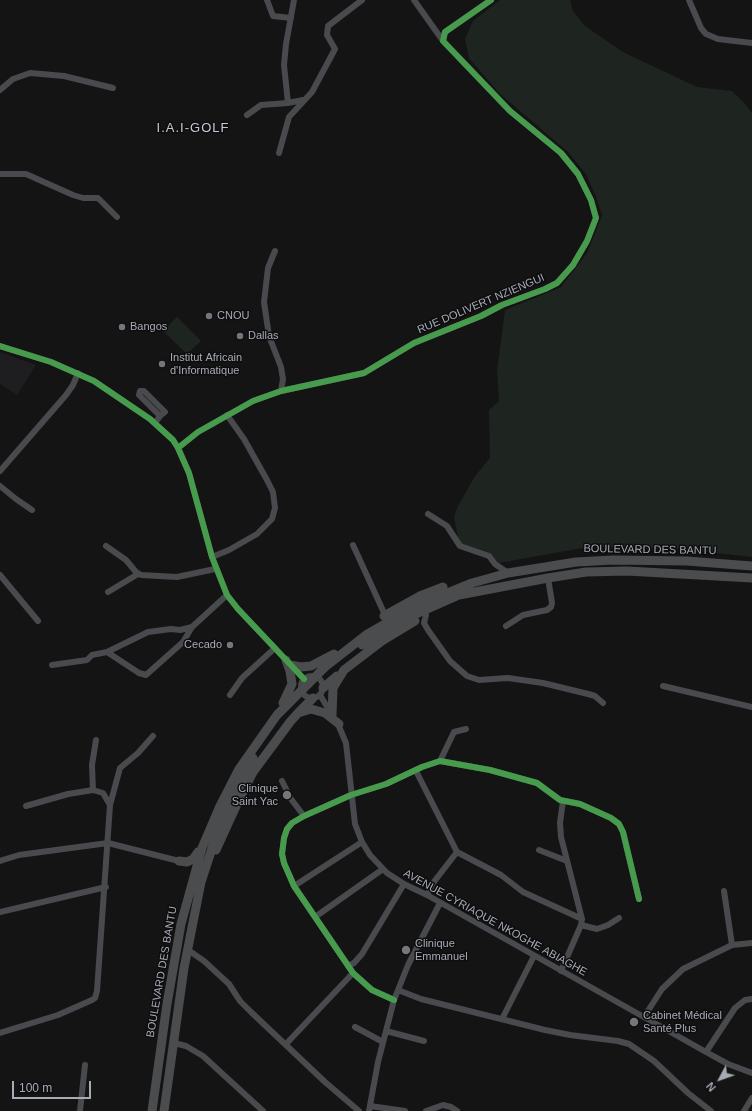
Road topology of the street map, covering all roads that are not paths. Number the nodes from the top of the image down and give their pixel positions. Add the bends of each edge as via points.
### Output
1 (267, 0) edge
2 (294, 0) edge
3 (362, 0) edge
4 (414, 0) edge
5 (490, 0) edge
6 (690, 0) edge
7 (291, 18) junction
8 (443, 41) junction
9 (752, 43) edge
10 (113, 88) dead end
11 (0, 90) edge
12 (304, 99) junction
13 (288, 103) junction
14 (247, 115) dead end
15 (279, 153) dead end
16 (0, 174) edge
17 (117, 217) dead end
18 (275, 251) dead end
19 (0, 346) edge
20 (78, 373) junction
21 (281, 391) junction
22 (227, 415) junction
23 (160, 416) dead end
24 (155, 423) junction
25 (178, 448) junction
26 (0, 471) edge
27 (0, 486) edge
28 (32, 510) dead end
29 (428, 514) dead end
30 (353, 545) dead end
31 (106, 546) dead end
32 (212, 557) junction
33 (752, 566) edge
34 (215, 569) junction
35 (508, 573) junction
36 (138, 574) junction
37 (0, 576) edge
38 (548, 578) junction
39 (752, 578) edge
40 (512, 584) junction
41 (108, 592) dead end
42 (457, 592) junction
43 (227, 595) junction
44 (385, 615) junction
45 (426, 616) junction
46 (38, 621) dead end
47 (506, 626) dead end
48 (192, 627) junction
49 (275, 648) junction
50 (107, 652) junction
51 (331, 656) junction
52 (52, 665) dead end
53 (291, 665) junction
54 (344, 670) junction
55 (305, 681) junction
56 (663, 686) dead end
57 (318, 694) junction
58 (230, 696) dead end
59 (603, 703) dead end
60 (282, 705) junction
61 (752, 706) edge
62 (330, 712) junction
63 (298, 713) junction
64 (339, 724) junction
65 (466, 729) dead end
66 (153, 736) dead end
67 (96, 740) dead end
68 (440, 761) junction
69 (416, 771) junction
70 (282, 781) dead end
71 (93, 790) junction
72 (351, 795) junction
73 (563, 801) junction
74 (110, 805) junction
75 (26, 806) dead end
76 (304, 816) junction
77 (207, 841) junction
78 (362, 842) junction
79 (108, 844) junction
80 (539, 850) dead end
81 (457, 852) junction
82 (198, 855) junction
83 (0, 861) edge
84 (180, 861) joint
85 (567, 861) junction
86 (383, 869) junction
87 (404, 884) junction
88 (294, 886) junction
89 (106, 887) junction
90 (724, 891) dead end
91 (427, 895) junction
92 (638, 899) dead end
93 (440, 903) junction
94 (196, 906) junction
95 (0, 912) edge
96 (315, 917) junction
97 (619, 918) dead end
98 (581, 922) junction
99 (752, 943) edge
100 (732, 945) junction
101 (188, 950) junction
102 (534, 956) junction
103 (348, 966) junction
104 (561, 971) junction
105 (353, 973) junction
106 (398, 990) junction
107 (752, 999) edge
108 (394, 1000) junction
109 (644, 1017) junction
110 (502, 1020) junction
111 (355, 1027) dead end
112 (0, 1031) edge
113 (386, 1032) junction
114 (424, 1041) dead end
115 (383, 1042) junction
116 (174, 1043) junction
117 (286, 1044) junction
118 (706, 1052) junction
119 (85, 1065) dead end
120 (752, 1073) edge
121 (752, 1098) edge
122 (369, 1108) edge
123 (80, 1111) edge
124 (152, 1111) edge
125 (164, 1111) edge
126 (263, 1111) edge
127 (359, 1111) edge
128 (405, 1111) edge
129 (426, 1111) edge
130 (457, 1111) edge
131 (711, 1111) edge
132 (744, 1111) edge

1 - 7 street via 274,16
2 - 7 street
3 - 12 street via 328,26 327,35 336,49 315,87
4 - 8 street, RUE DOLIVERT NZIENGUI
5 - 8 street via 444,32
6 - 9 street via 706,34 718,39
7 - 13 street via 284,65
8 - 21 street, RUE DOLIVERT NZIENGUI via 510,111 561,153 578,174 595,209 596,218 587,241 564,276 545,289 414,343 364,373
10 - 11 street via 64,76 30,73 13,79
12 - 13 street
12 - 15 street via 289,117
13 - 14 street via 261,105
16 - 17 street via 26,174 73,195 98,198
18 - 21 street via 268,268 264,302 270,336 281,367
19 - 20 street
20 - 24 street via 118,396
20 - 26 street via 66,395
21 - 22 street, RUE DOLIVERT NZIENGUI via 253,400
22 - 25 street, RUE DOLIVERT NZIENGUI
22 - 32 street via 267,480 273,492 275,508 272,519 257,534
23 - 24 street
24 - 25 street
25 - 32 street via 195,493
27 - 28 street
29 - 35 street via 447,526 460,546 489,556
30 - 44 street
31 - 36 street via 126,560
32 - 34 street
33 - 35 highway, BOULEVARD DES BANTU via 687,561 613,560 576,562
34 - 36 street via 177,577
34 - 43 street
35 - 42 highway, BOULEVARD DES BANTU
35 - 44 highway via 482,575 453,584 420,596
36 - 41 street
37 - 46 street
38 - 39 highway, BOULEVARD DES BANTU via 586,572 628,571
38 - 40 highway, BOULEVARD DES BANTU
38 - 47 street via 551,607 523,615
40 - 42 highway, BOULEVARD DES BANTU
40 - 45 highway via 455,602
42 - 77 highway via 369,640 297,701 273,729 248,766
43 - 48 street
43 - 49 street
44 - 51 highway
45 - 54 highway via 388,637
45 - 59 street via 424,623 428,630 450,661 467,676 479,680 508,678 543,683 595,696
48 - 50 street via 148,632
48 - 50 street via 183,642 146,675
49 - 53 street
49 - 58 street via 242,678
50 - 52 street via 92,655 87,660
51 - 53 highway via 311,666
51 - 55 highway
53 - 55 street
53 - 60 highway via 291,690
54 - 57 highway
54 - 62 highway via 334,688
55 - 57 street via 304,695
55 - 57 street via 320,680
55 - 60 highway
56 - 61 street
57 - 62 street, AVENUE CYRIAQUE NKOGHE ABIAGHE
57 - 63 highway
60 - 77 highway via 251,741 237,763 216,802
62 - 64 street, AVENUE CYRIAQUE NKOGHE ABIAGHE
63 - 64 highway via 318,710
63 - 94 highway via 270,747 247,783 217,850
64 - 72 street, AVENUE CYRIAQUE NKOGHE ABIAGHE via 346,743
65 - 68 street via 454,732
66 - 74 street via 120,768
67 - 71 street via 92,765
68 - 69 street
68 - 73 street via 519,777 537,783
69 - 72 street
69 - 81 street
70 - 76 street
71 - 74 street via 103,793
71 - 75 street
72 - 76 street
72 - 78 street, AVENUE CYRIAQUE NKOGHE ABIAGHE via 355,824
73 - 85 street via 560,828
73 - 92 street via 580,804 619,824
74 - 79 street
76 - 88 street via 292,823 284,838 282,854
77 - 82 highway, BOULEVARD DES BANTU
77 - 94 highway, BOULEVARD DES BANTU
78 - 86 street, AVENUE CYRIAQUE NKOGHE ABIAGHE
78 - 88 street
79 - 83 street via 32,853
79 - 84 street
79 - 89 street
80 - 85 street
81 - 91 street
81 - 98 street via 501,875 523,892
82 - 84 highway via 186,862
82 - 124 highway, BOULEVARD DES BANTU via 181,924
85 - 98 street
86 - 87 street, AVENUE CYRIAQUE NKOGHE ABIAGHE
86 - 96 street
87 - 91 street, AVENUE CYRIAQUE NKOGHE ABIAGHE
87 - 103 street via 362,954
88 - 96 street
89 - 95 street
89 - 112 street via 95,998 58,1015
90 - 100 street
91 - 93 street, AVENUE CYRIAQUE NKOGHE ABIAGHE
93 - 102 street, AVENUE CYRIAQUE NKOGHE ABIAGHE
93 - 106 street
94 - 101 highway, BOULEVARD DES BANTU
96 - 103 street
97 - 98 street via 597,928
98 - 104 street
99 - 100 street
100 - 109 street via 677,973 662,989
101 - 116 highway, BOULEVARD DES BANTU
101 - 117 street via 229,984 240,1000
102 - 104 street, AVENUE CYRIAQUE NKOGHE ABIAGHE
102 - 110 street
103 - 105 street
104 - 109 street, AVENUE CYRIAQUE NKOGHE ABIAGHE
105 - 108 street via 372,990
105 - 117 street
106 - 108 street
106 - 110 street via 421,999
107 - 118 street via 745,1000 736,1008
108 - 113 street
109 - 118 street, AVENUE CYRIAQUE NKOGHE ABIAGHE
110 - 131 street via 563,1034 629,1044 654,1061
111 - 115 street
113 - 114 street
113 - 115 street
115 - 122 street
116 - 125 highway, BOULEVARD DES BANTU
116 - 126 street via 186,1046 203,1056
117 - 127 street
118 - 120 street, AVENUE CYRIAQUE NKOGHE ABIAGHE
119 - 123 street
121 - 132 street
122 - 128 street
129 - 130 street via 443,1105

